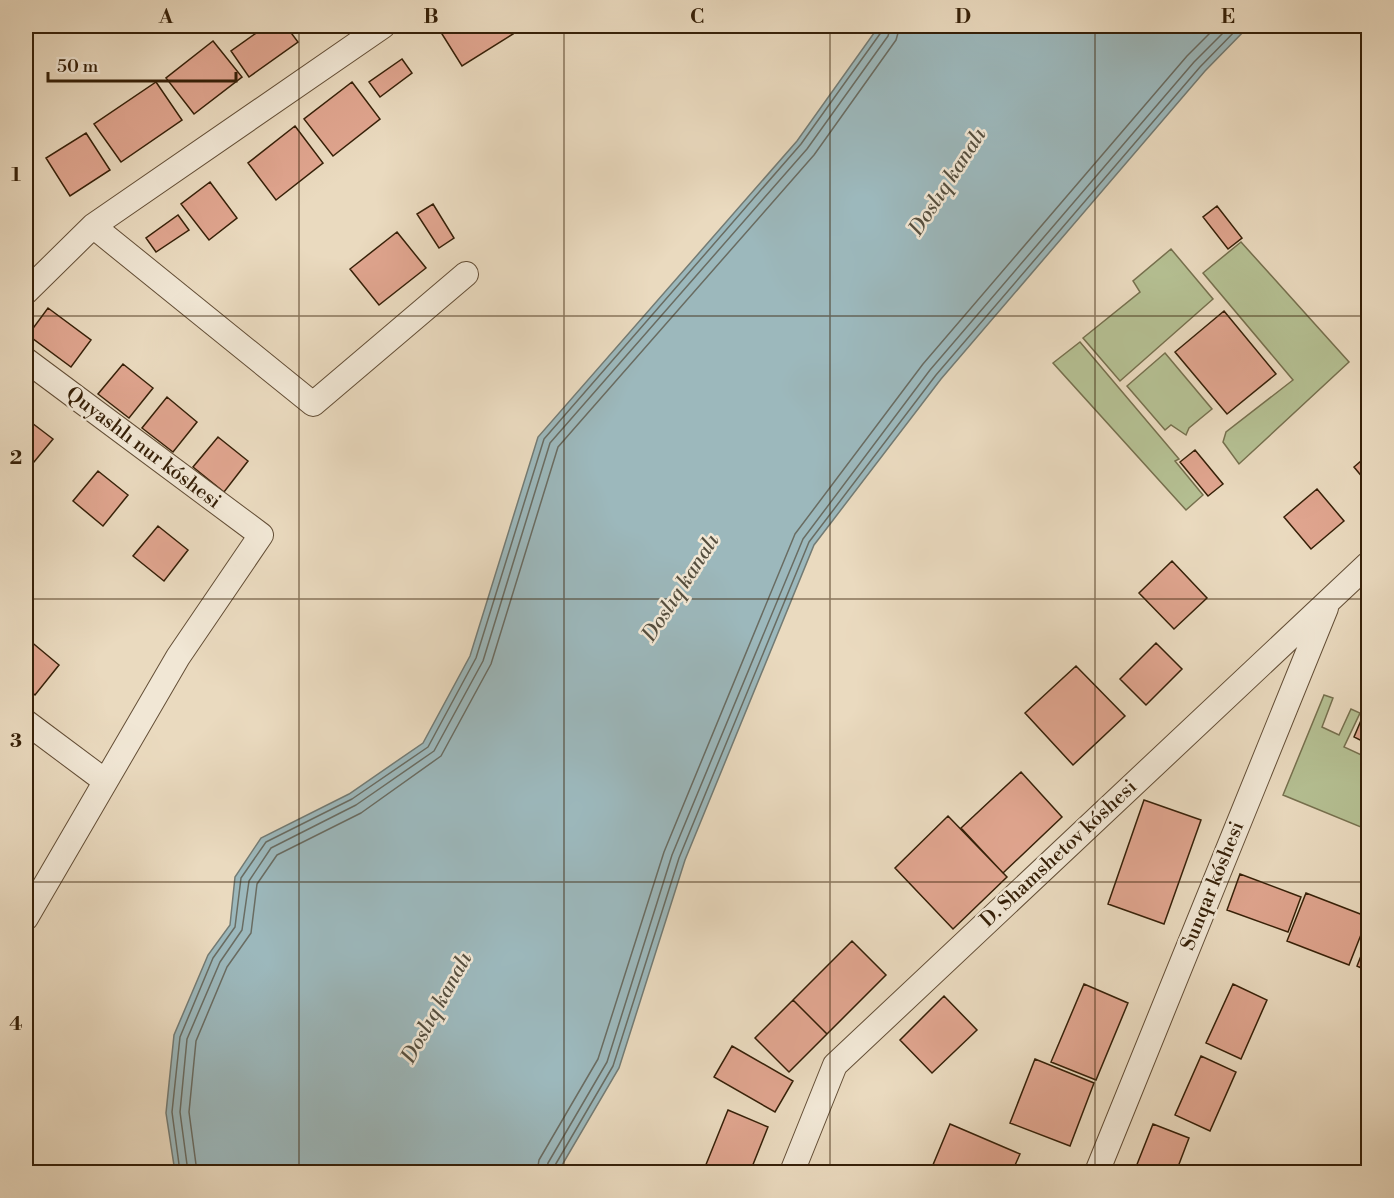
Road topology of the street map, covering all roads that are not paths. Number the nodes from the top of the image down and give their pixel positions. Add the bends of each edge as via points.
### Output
1 (383, 26) edge
2 (93, 226) junction
3 (466, 274) dead end
4 (26, 292) edge
5 (26, 360) edge
6 (1368, 564) edge
7 (1330, 600) junction
8 (26, 722) edge
9 (105, 781) junction
10 (26, 918) edge
11 (792, 1173) edge
12 (1097, 1173) edge

1 - 2 street
2 - 3 street via 313,404
2 - 4 street
5 - 9 street, Quyashlı nur kóshesi via 261,535 178,657
6 - 7 street, D. Shamshetov kóshesi
7 - 11 street, D. Shamshetov kóshesi via 835,1065
7 - 12 street, Sunqar kóshesi
8 - 9 street
9 - 10 street

